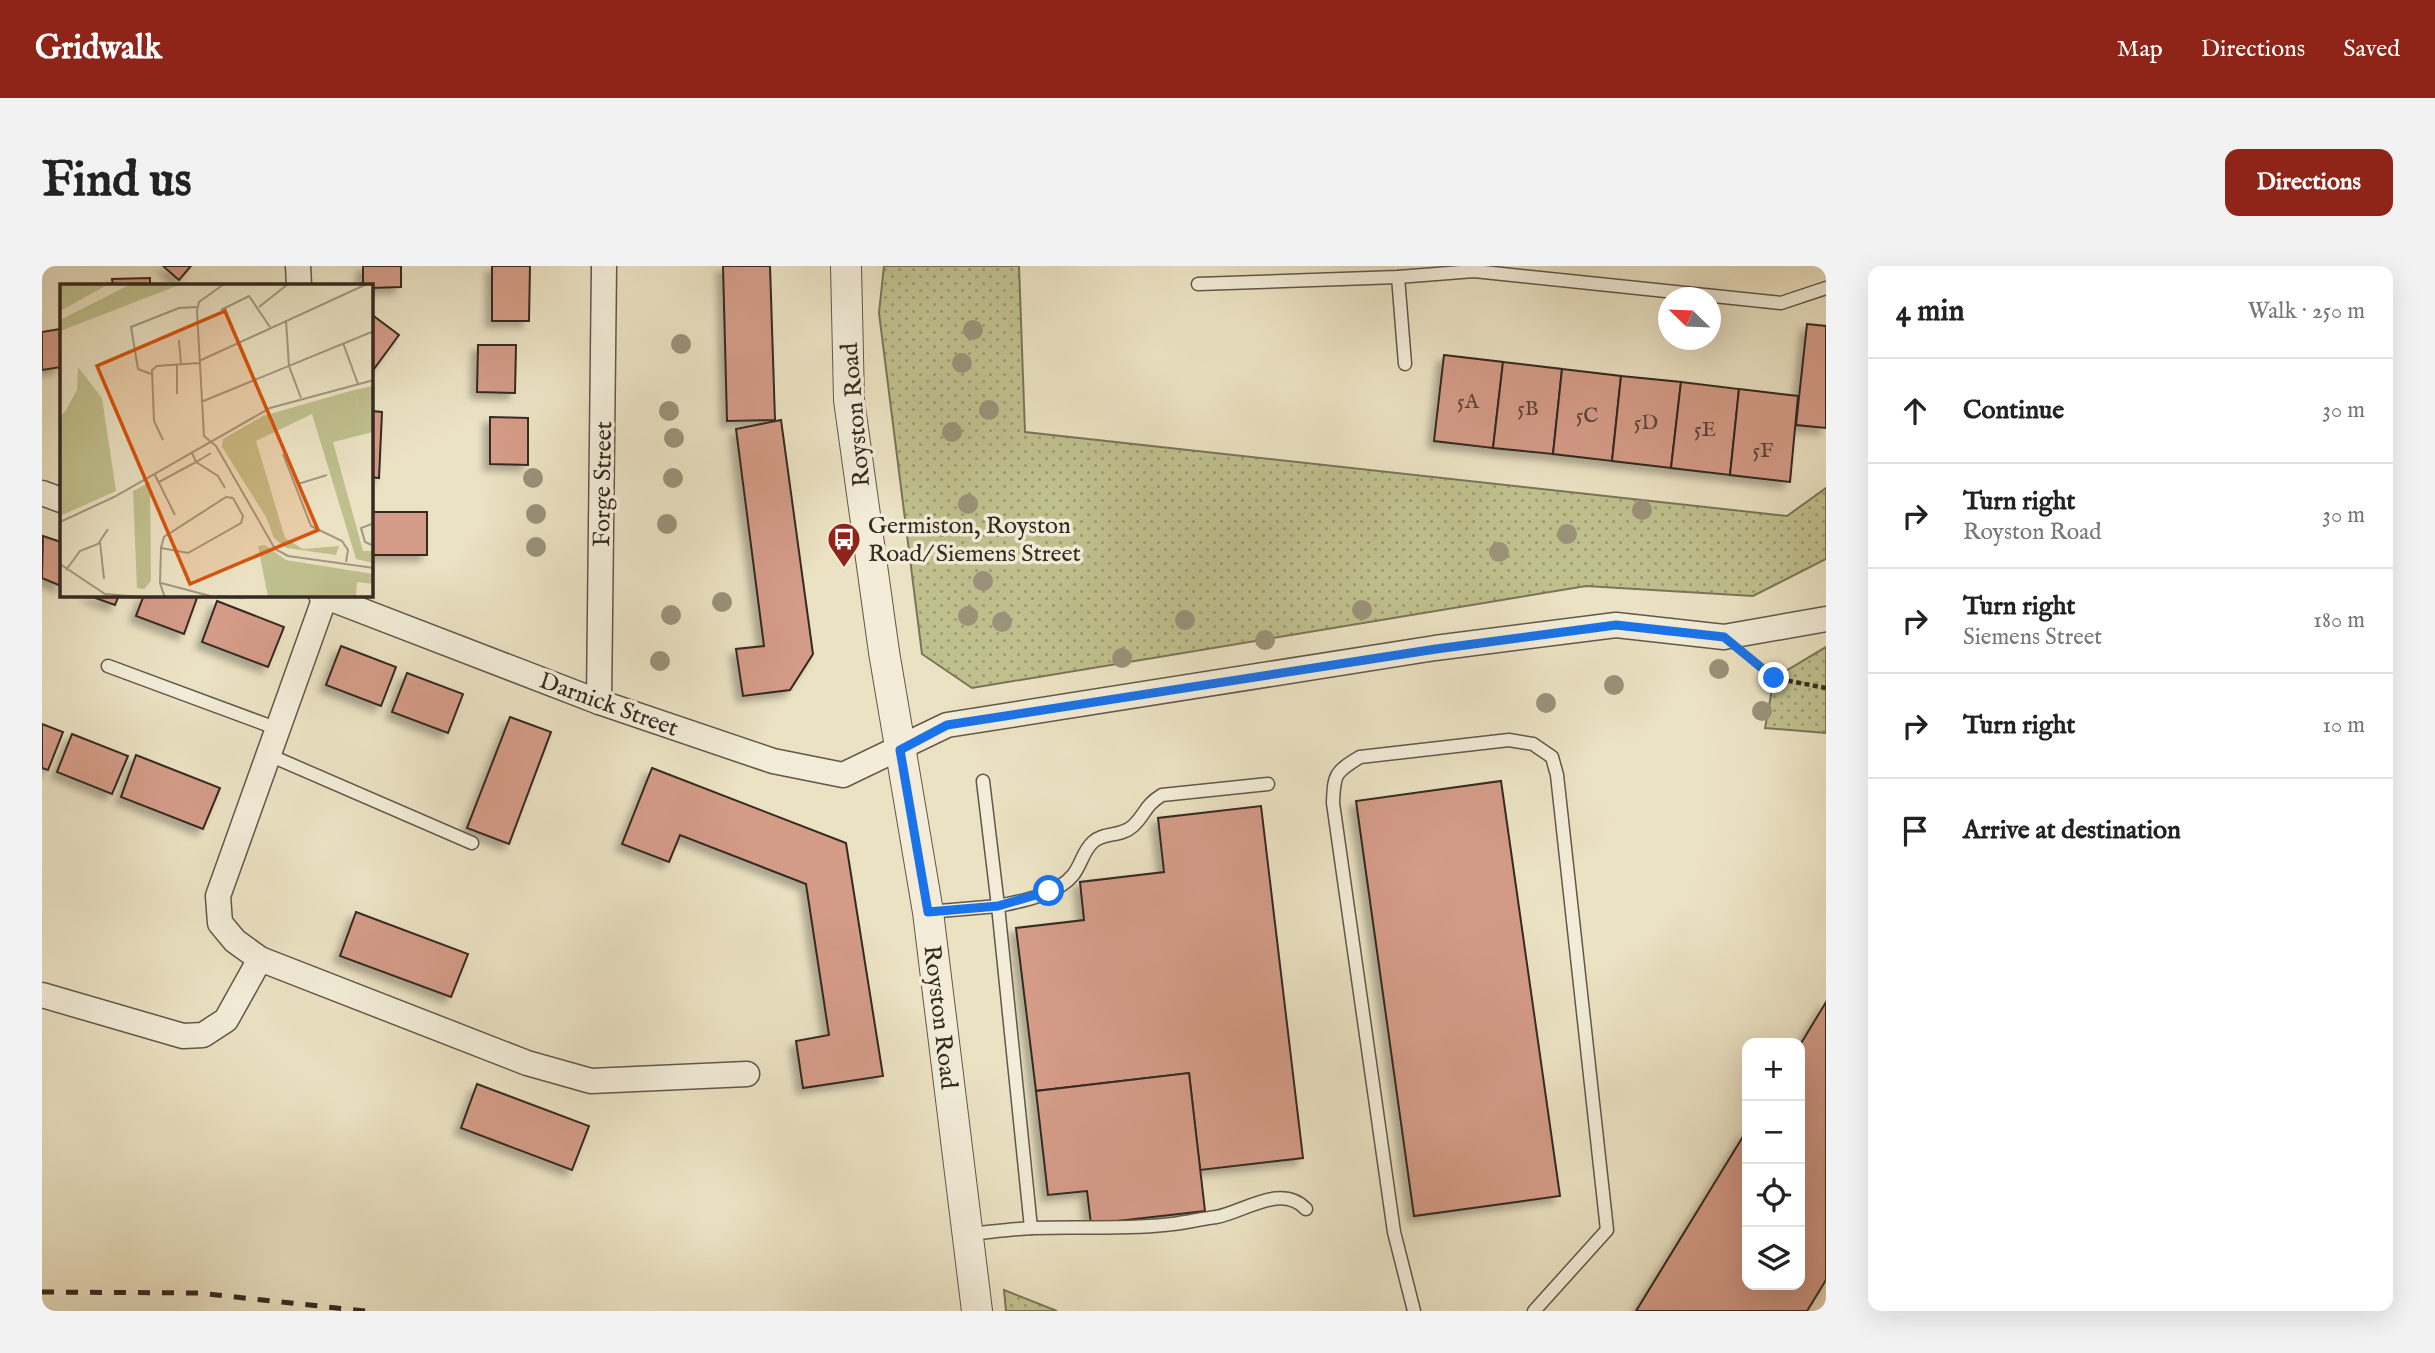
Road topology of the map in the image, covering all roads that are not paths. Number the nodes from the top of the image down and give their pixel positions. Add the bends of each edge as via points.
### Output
1 (298, 266) edge
2 (604, 266) edge
3 (846, 266) edge
4 (1453, 269) edge
5 (1398, 277) junction
6 (299, 284) edge
7 (1198, 284) dead end
8 (1826, 288) edge
9 (1405, 364) dead end
10 (42, 493) edge
11 (60, 500) edge
12 (323, 597) edge
13 (326, 597) edge
14 (1826, 619) edge
15 (108, 666) dead end
16 (599, 702) junction
17 (278, 729) junction
18 (900, 750) junction
19 (269, 755) junction
20 (983, 781) dead end
21 (1268, 784) dead end
22 (471, 843) dead end
23 (998, 906) junction
24 (928, 912) junction
25 (260, 959) junction
26 (42, 995) edge
27 (747, 1074) dead end
28 (1306, 1209) dead end
29 (1031, 1228) junction
30 (970, 1248) junction
31 (977, 1311) edge
32 (1414, 1311) edge
33 (1534, 1311) edge

1 - 6 street
2 - 16 street, Forge Street
3 - 18 street, Royston Road via 849,400
4 - 5 lane
4 - 8 lane via 1781,303
5 - 7 lane
5 - 9 lane
10 - 11 street
12 - 17 street
13 - 16 street, Darnick Street
14 - 18 street, Darnick Street via 1724,637 1616,625 1449,647 947,725
15 - 17 lane
16 - 18 street, Darnick Street via 773,761 843,775
17 - 19 street
18 - 24 street, Royston Road
19 - 22 lane
19 - 25 street via 218,896 220,923
20 - 23 lane
21 - 23 lane via 1162,795 1149,803 1133,827 1093,842 1064,885
23 - 24 lane
23 - 29 lane
24 - 30 street, Royston Road
25 - 26 street via 226,1020 203,1035 183,1036
25 - 27 street via 527,1063 592,1081
28 - 29 lane via 1289,1198 1270,1199 1231,1214 1173,1224
29 - 30 lane
30 - 31 street, Royston Road
32 - 33 lane via 1394,1233 1334,785 1339,770 1360,757 1509,740 1533,744 1552,757 1557,775 1607,1230

